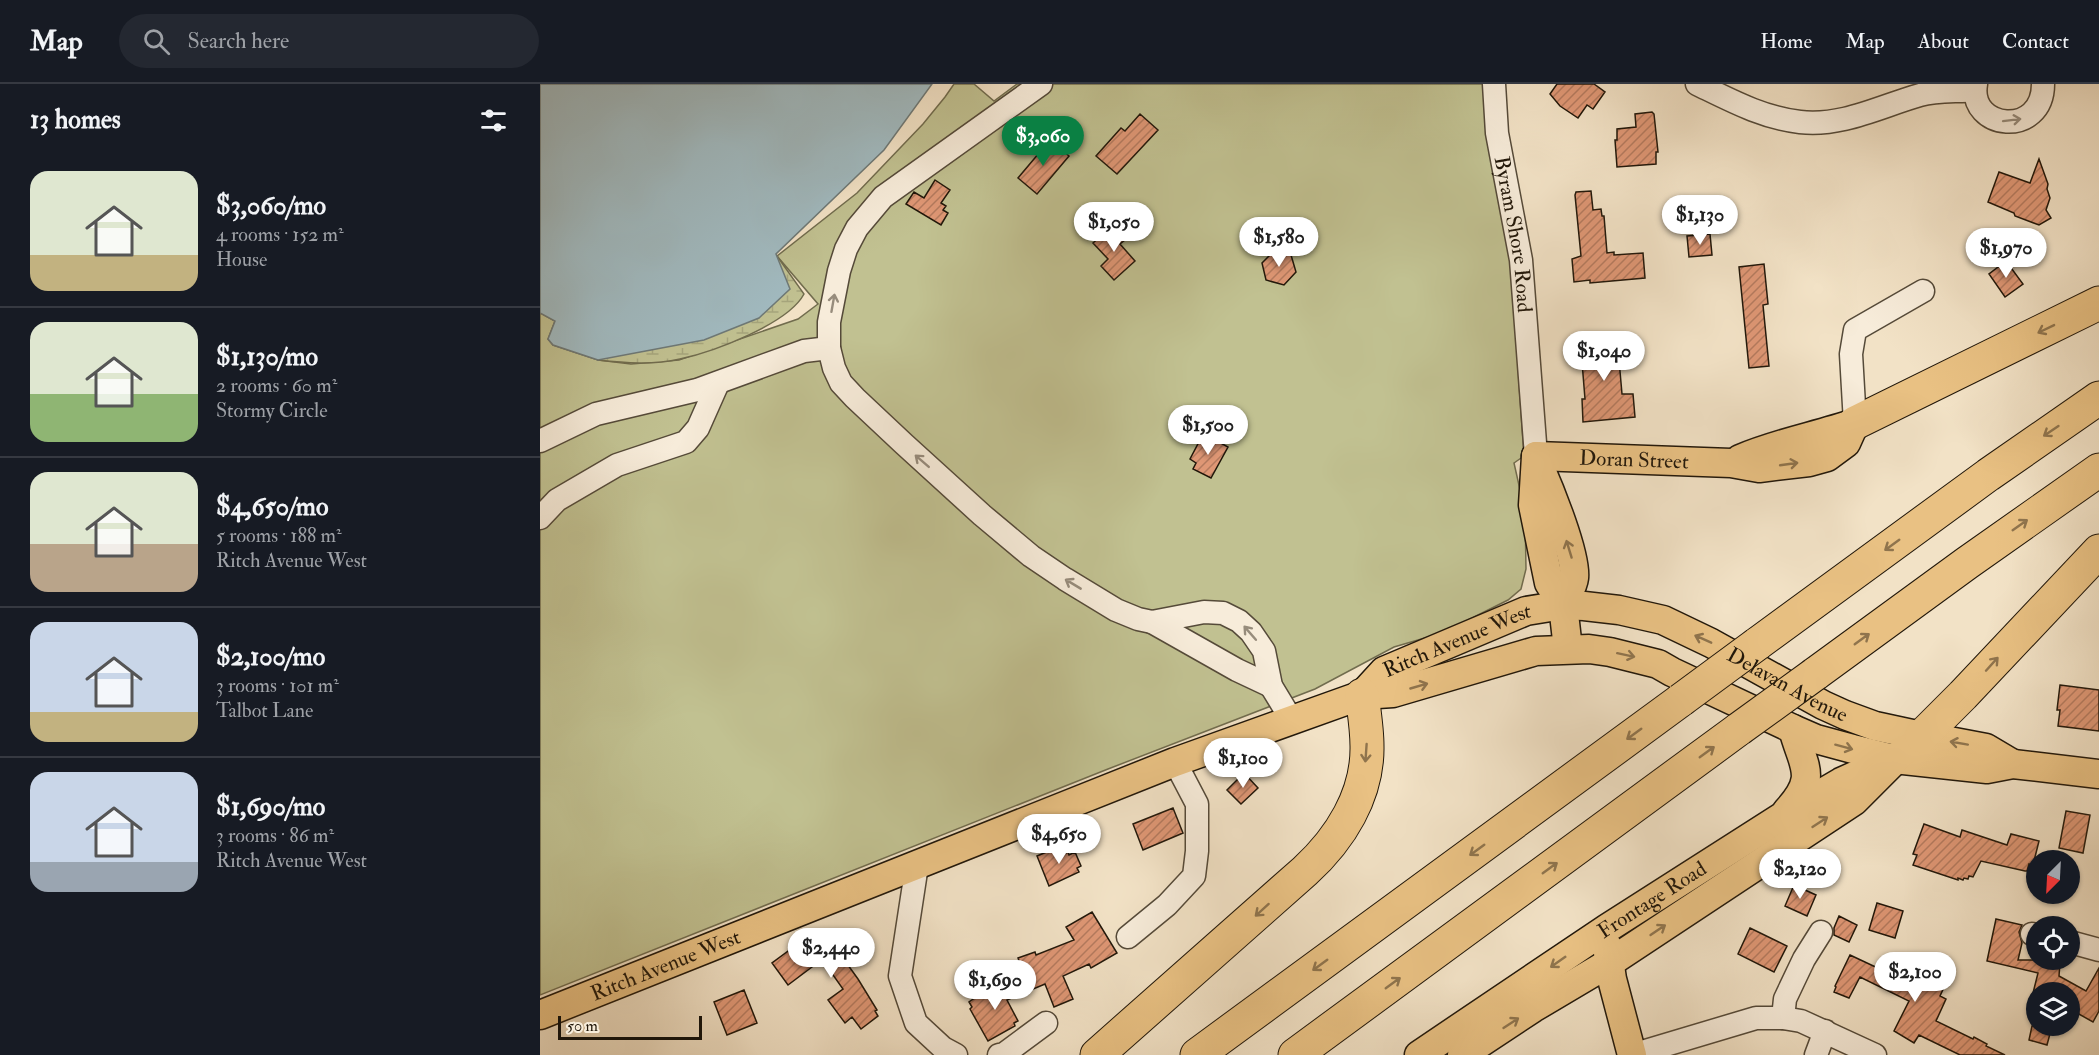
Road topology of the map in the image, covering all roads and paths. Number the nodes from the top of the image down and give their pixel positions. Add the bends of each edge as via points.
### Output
1 (1041, 84) edge
2 (1494, 84) edge
3 (1697, 84) edge
4 (2043, 84) edge
5 (1976, 87) edge
6 (1923, 291) dead end
7 (2099, 303) edge
8 (829, 348) junction
9 (718, 383) junction
10 (2099, 398) edge
11 (1855, 423) junction
12 (540, 441) edge
13 (1536, 456) junction
14 (2099, 470) edge
15 (540, 518) edge
16 (2099, 551) edge
17 (1563, 605) junction
18 (1152, 622) junction
19 (1568, 649) junction
20 (1270, 686) junction
21 (1362, 695) junction
22 (1291, 719) junction
23 (1793, 729) junction
24 (1922, 736) junction
25 (1894, 759) junction
26 (1175, 762) junction
27 (2013, 764) junction
28 (2099, 774) edge
29 (1783, 816) junction
30 (917, 865) junction
31 (1606, 929) junction
32 (1821, 932) dead end
33 (1128, 937) dead end
34 (2080, 945) edge
35 (2099, 950) edge
36 (1609, 963) junction
37 (540, 1015) edge
38 (1783, 1018) junction
39 (1046, 1023) dead end
40 (1825, 1031) junction
41 (956, 1055) edge
42 (999, 1055) edge
43 (1097, 1055) edge
44 (1197, 1055) edge
45 (1295, 1055) edge
46 (1419, 1055) edge
47 (1462, 1055) edge
48 (1632, 1055) edge
49 (1816, 1055) edge
50 (1875, 1055) edge

8 -> 1 street via 839,271 857,228 883,197
2 - 13 street, Byram Shore Road via 1497,134 1521,260
3 - 5 street via 1744,107 1802,123 1849,118 1923,94
5 -> 4 street via 1980,106 1986,113 1996,120 2018,122 2039,105
6 - 11 street via 1855,330 1851,354
7 -> 11 highway
8 - 9 street via 804,351
18 -> 8 street via 1116,610 1031,556 855,398 841,383
9 - 12 street via 596,414
9 - 15 street via 698,428 686,442 617,465 557,500
10 -> 44 highway, bridge via 1988,475
11 - 13 main road, Doran Street via 1786,442 1731,463
13 - 17 main road, Byram Shore Road via 1572,558 1574,578
45 -> 14 highway, bridge
24 -> 16 highway
17 - 19 main road, Byram Shore Road
17 - 21 main road, Ritch Avenue West via 1526,611 1384,671
24 -> 17 main road, Delavan Avenue via 1875,726 1824,705 1663,620 1619,610
18 - 20 street
20 -> 18 street via 1264,651 1239,621 1223,613 1204,612
21 -> 19 main road, Ritch Avenue West via 1393,693 1536,651
19 -> 23 main road, Delavan Avenue via 1610,652 1658,664
20 - 22 street
21 - 22 main road, Ritch Avenue West
21 -> 43 highway via 1368,747 1365,769 1353,809 1333,843
22 - 26 main road, Ritch Avenue West
23 -> 25 main road, Delavan Avenue
23 - 29 main road via 1806,769 1804,789
24 - 25 main road, Frontage Road
27 -> 24 main road, Delavan Avenue via 1986,748
25 - 27 main road, Delavan Avenue via 1987,769
25 - 29 main road, Frontage Road via 1841,782
36 -> 25 main road, Frontage Road via 1854,801
26 - 30 main road, Ritch Avenue West
26 - 33 street via 1197,804 1194,876
27 - 28 main road, Delavan Avenue
29 - 31 main road, Frontage Road
30 - 37 main road, Ritch Avenue West
30 - 41 street via 900,976 916,1023
31 - 36 main road
31 -> 46 main road, Frontage Road
32 - 38 street via 1785,999
34 - 35 street
47 -> 36 main road, Frontage Road
36 - 48 main road
38 - 40 street via 1801,1020
38 - 48 street via 1756,1018
39 - 42 street
40 - 49 street
40 - 50 street

